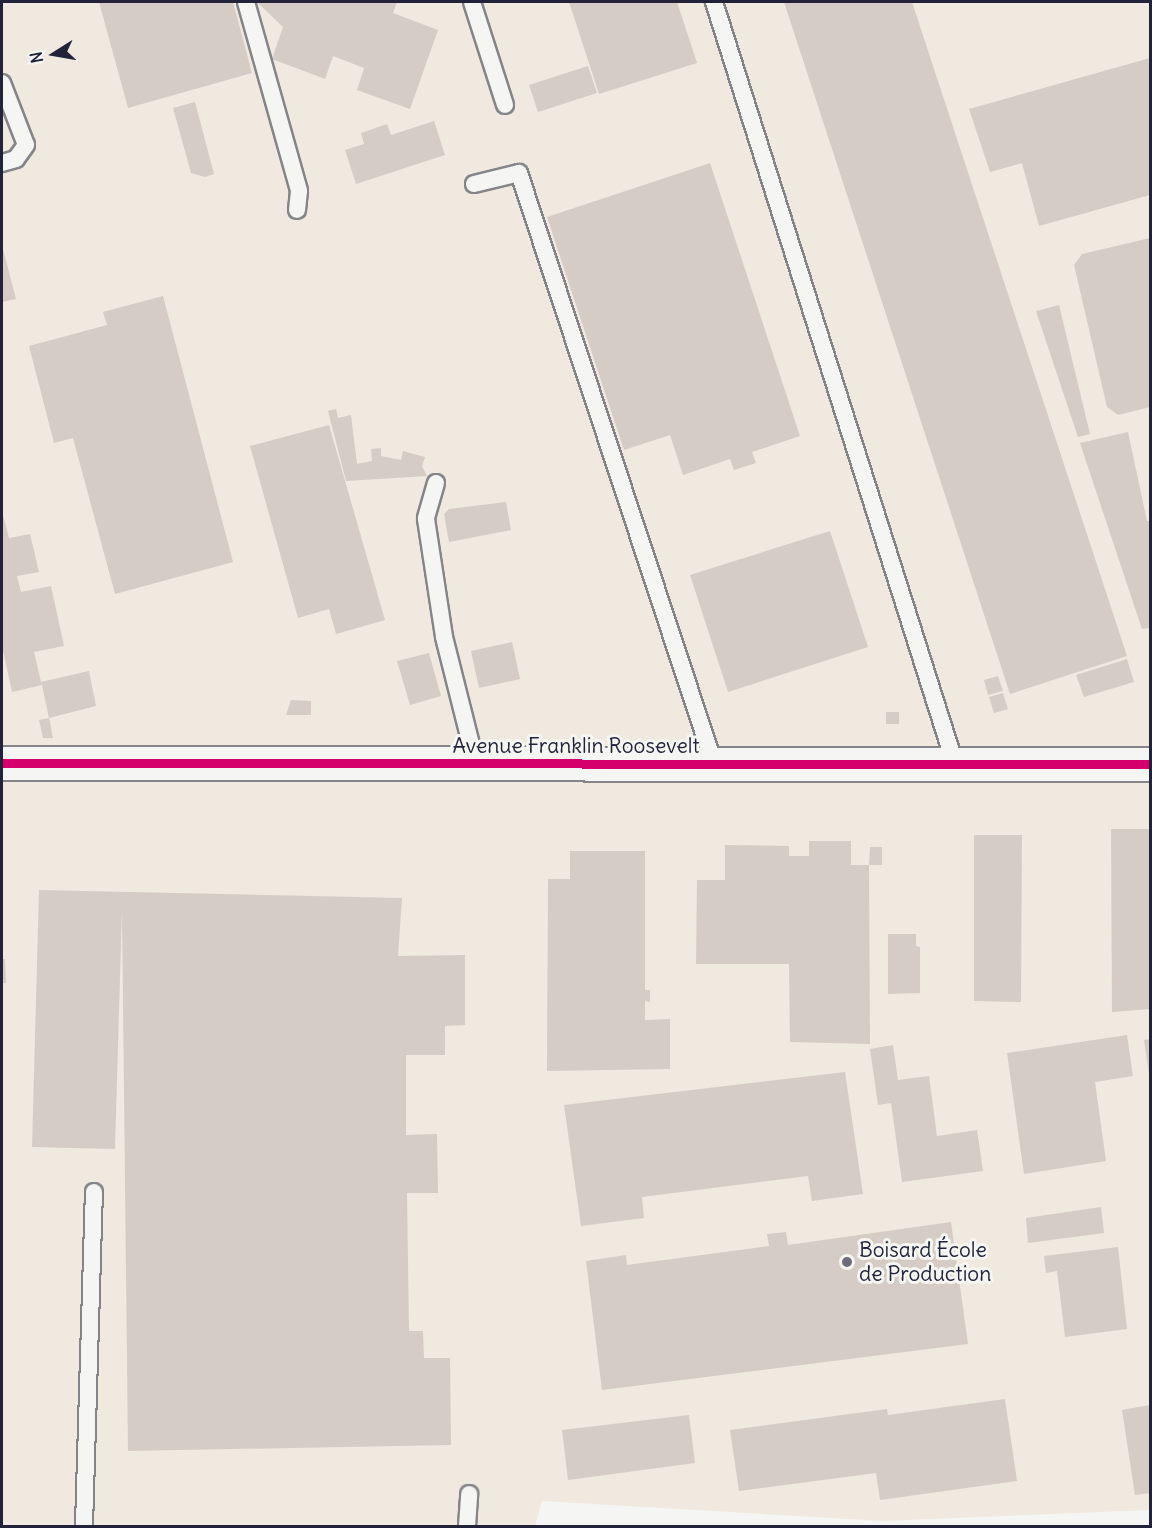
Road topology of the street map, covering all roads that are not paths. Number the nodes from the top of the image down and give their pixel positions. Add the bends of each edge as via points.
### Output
1 (246, 2) edge
2 (472, 2) edge
3 (714, 2) edge
4 (2, 83) edge
5 (505, 105) dead end
6 (2, 163) edge
7 (474, 184) dead end
8 (297, 210) dead end
9 (436, 483) dead end
10 (2, 763) edge
11 (476, 764) junction
12 (714, 764) junction
13 (955, 764) junction
14 (1150, 764) edge
15 (94, 1192) dead end
16 (469, 1494) dead end
17 (84, 1527) edge
18 (467, 1527) edge

1 - 8 lane via 300,191
2 - 5 lane
3 - 13 lane
4 - 6 lane via 26,145 16,159
7 - 12 lane via 519,173
9 - 11 lane via 426,519 444,637
10 - 11 street, Avenue Franklin Roosevelt
11 - 12 street, Avenue Franklin Roosevelt
12 - 13 street, Avenue Franklin Roosevelt
13 - 14 street, Avenue Franklin Roosevelt
15 - 17 lane
16 - 18 lane

